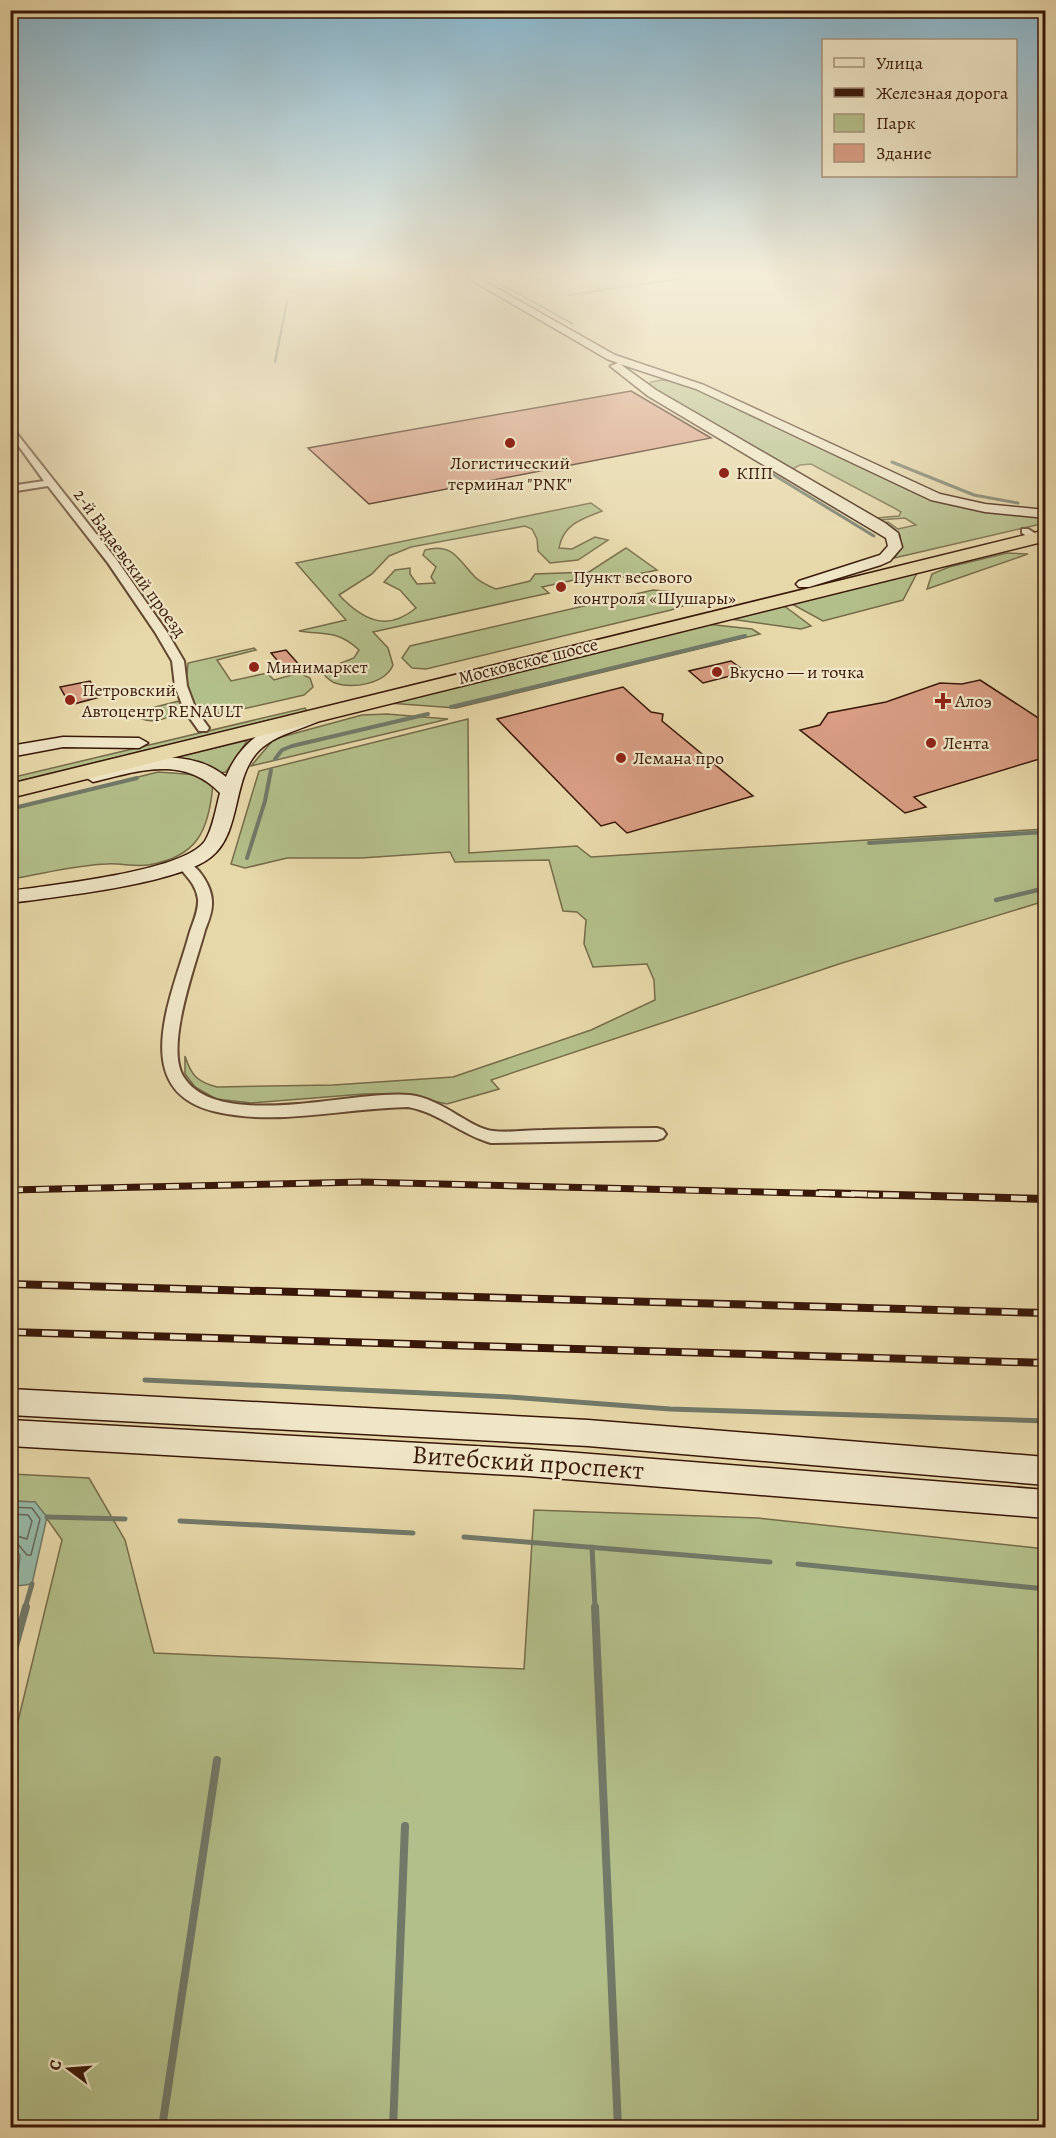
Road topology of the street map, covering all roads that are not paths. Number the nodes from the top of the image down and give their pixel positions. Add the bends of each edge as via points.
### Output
1 (627, 374) edge
2 (665, 374) edge
3 (675, 377) junction
4 (640, 384) junction
5 (10, 427) edge
6 (50, 483) junction
7 (10, 489) edge
8 (1046, 514) edge
9 (1040, 535) edge
10 (992, 549) junction
11 (1046, 555) edge
12 (804, 584) junction
13 (315, 715) junction
14 (203, 728) junction
15 (139, 743) junction
16 (10, 752) edge
17 (10, 773) edge
18 (22, 789) edge
19 (230, 792) junction
20 (184, 865) junction
21 (10, 897) edge
22 (657, 1134) dead end
23 (10, 1401) edge
24 (10, 1433) edge
25 (1046, 1471) edge
26 (1046, 1504) edge

1 - 4 street
2 - 3 street
3 - 4 street via 654,378
3 - 8 street via 936,496 985,508
4 - 12 street via 893,536 895,547 885,558
5 - 6 street, 2-й Бадаевский проезд
6 - 7 street
6 - 14 street, 2-й Бадаевский проезд via 112,561 160,632 177,661 190,710
9 - 10 highway, Московское шоссе
9 - 12 highway, Московское шоссе
10 - 11 highway
10 - 13 highway, Московское шоссе
12 - 14 highway, Московское шоссе
13 - 18 highway, Московское шоссе
13 - 19 street via 253,746 242,759
14 - 15 highway, Московское шоссе
15 - 16 street via 63,742
15 - 17 highway, Московское шоссе
18 - 19 street via 137,767 176,764 203,769
19 - 20 street via 213,846
20 - 21 street
20 - 22 street via 193,871 206,900 171,1034 170,1063 178,1082 192,1098 211,1106 253,1110 409,1101 448,1114 473,1131 491,1137
23 - 25 street, Витебский проспект via 588,1432
24 - 26 street, Витебский проспект via 524,1461

